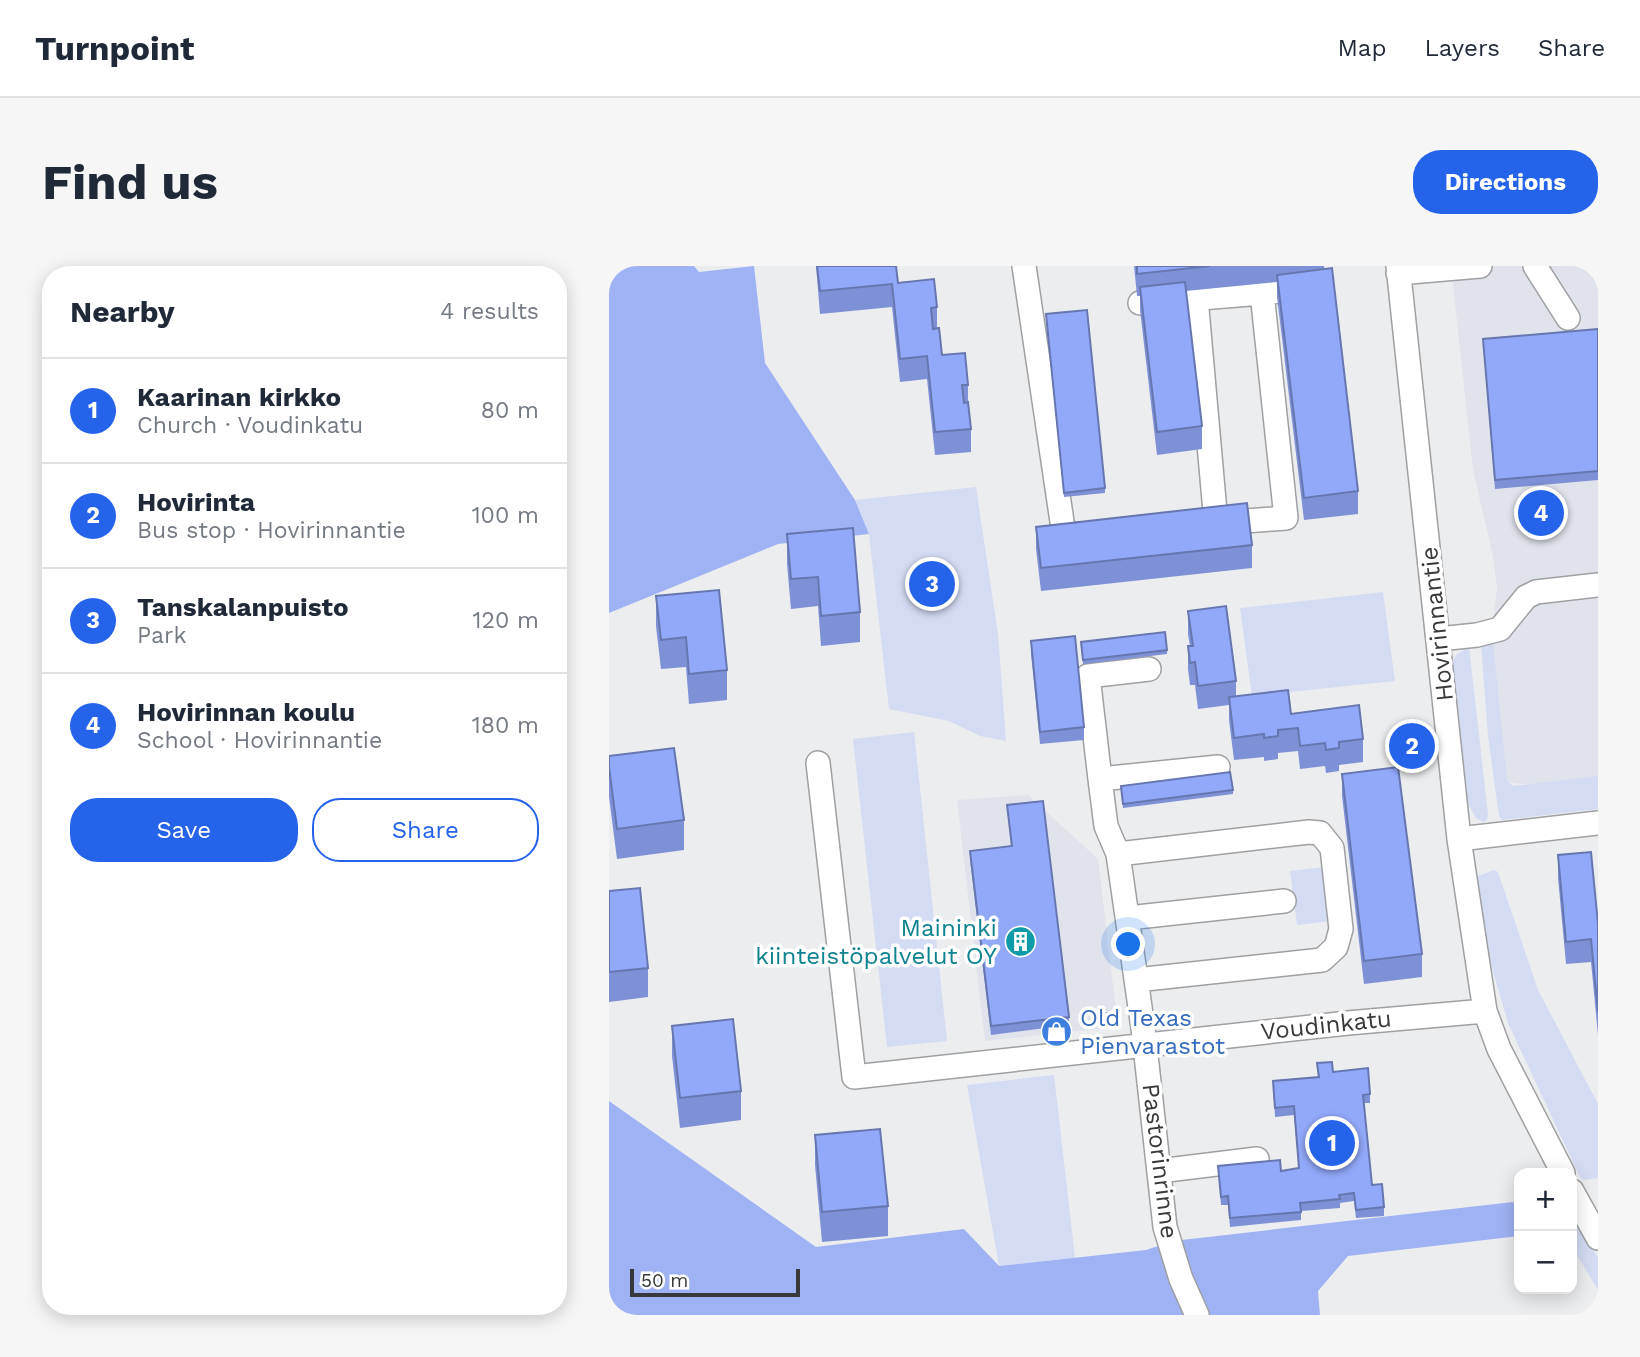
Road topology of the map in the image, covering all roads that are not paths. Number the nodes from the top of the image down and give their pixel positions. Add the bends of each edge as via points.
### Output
1 (1024, 266) edge
2 (1480, 266) edge
3 (1535, 266) edge
4 (1398, 270) edge
5 (1299, 289) edge
6 (1262, 293) junction
7 (1196, 298) junction
8 (1140, 303) edge
9 (1568, 318) dead end
10 (1216, 523) junction
11 (1188, 526) edge
12 (1105, 532) edge
13 (1598, 585) edge
14 (1439, 639) junction
15 (1149, 669) dead end
16 (818, 763) dead end
17 (1218, 767) dead end
18 (1100, 779) junction
19 (1598, 822) edge
20 (1459, 839) junction
21 (1118, 853) junction
22 (1284, 901) dead end
23 (1128, 918) junction
24 (1136, 980) junction
25 (1485, 1011) junction
26 (1145, 1044) junction
27 (1257, 1159) edge
28 (1560, 1168) edge
29 (1159, 1171) junction
30 (1577, 1200) edge
31 (1598, 1238) edge
32 (1197, 1315) edge

1 - 12 street via 1064,535
2 - 4 street
3 - 9 street
4 - 14 street, Hovirinnantie
5 - 6 street
6 - 7 street
6 - 10 street via 1286,518
7 - 8 street
7 - 10 street
10 - 11 street
13 - 14 street via 1536,592 1526,597 1500,629
14 - 20 street, Hovirinnantie
15 - 18 street, Pastorinrinne via 1089,676
16 - 26 street, Voudinkatu via 854,1077
17 - 18 street
18 - 21 street, Pastorinrinne via 1105,826
19 - 20 street
20 - 25 street, Hovirinnantie
21 - 23 street, Pastorinrinne
21 - 24 street via 1309,832 1320,833 1332,848 1341,929 1336,947 1322,960
22 - 23 street
23 - 24 street, Pastorinrinne
24 - 26 street, Pastorinrinne
25 - 26 street, Voudinkatu
25 - 28 street, Hovirinnantie via 1499,1049
26 - 29 street, Pastorinrinne via 1141,1087
27 - 29 street
29 - 32 street, Pastorinrinne via 1165,1227
30 - 31 street

